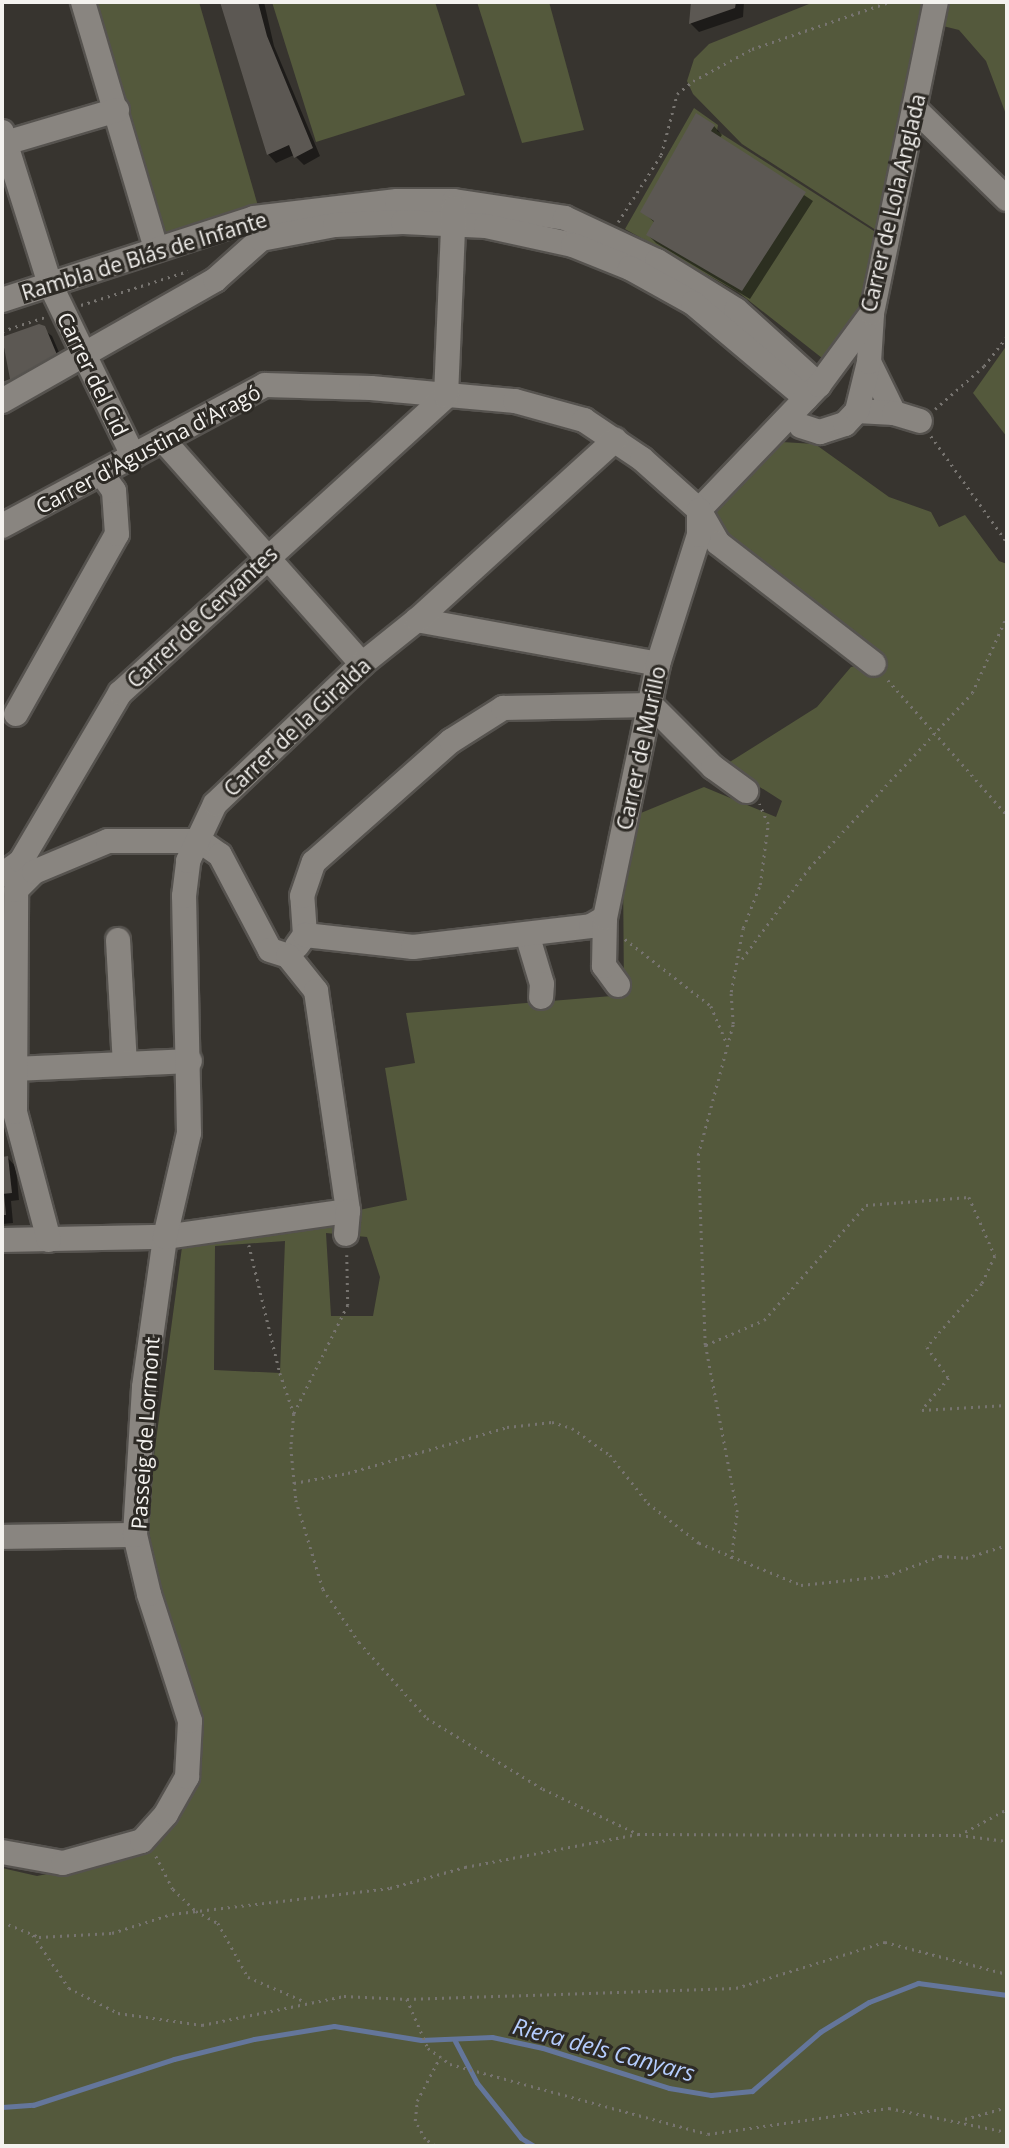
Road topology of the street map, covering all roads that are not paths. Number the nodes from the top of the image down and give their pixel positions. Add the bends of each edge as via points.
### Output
1 (83, 2) edge
2 (936, 2) edge
3 (914, 108) junction
4 (117, 110) junction
5 (3, 140) edge
6 (1007, 199) edge
7 (454, 213) junction
8 (156, 249) junction
9 (50, 284) junction
10 (2, 300) edge
11 (872, 313) junction
12 (82, 356) junction
13 (869, 362) junction
14 (813, 392) junction
15 (446, 397) junction
16 (2, 401) edge
17 (857, 411) junction
18 (894, 413) junction
19 (920, 422) road end
20 (801, 426) dead end
21 (163, 440) junction
22 (615, 440) junction
23 (133, 456) junction
24 (102, 474) junction
25 (699, 510) junction
26 (2, 526) edge
27 (267, 556) junction
28 (417, 620) junction
29 (362, 664) junction
30 (658, 664) junction
31 (874, 664) road end
32 (651, 705) junction
33 (16, 714) dead end
34 (746, 791) road end
35 (200, 841) junction
36 (7, 880) edge
37 (605, 922) junction
38 (527, 934) junction
39 (305, 935) junction
40 (118, 940) dead end
41 (288, 956) junction
42 (618, 985) dead end
43 (541, 997) dead end
44 (190, 1061) junction
45 (125, 1064) junction
46 (15, 1069) junction
47 (8, 1110) edge
48 (165, 1237) junction
49 (2, 1240) edge
50 (50, 1240) junction
51 (135, 1535) junction
52 (2, 1537) edge
53 (2, 1852) edge

1 - 4 street
2 - 3 street, Carrer de Lola Anglada
3 - 6 street
3 - 11 street, Carrer de Lola Anglada
4 - 5 street
4 - 8 street
5 - 9 street, Carrer del Cid
7 - 8 street, Rambla de Blás de Infante via 397,201 254,218
7 - 12 street via 335,225 261,239 215,279
7 - 14 street, Rambla de Blás de Infante via 565,218 657,261 736,310
7 - 15 street
8 - 9 street, Rambla de Blás de Infante
9 - 10 street, Rambla de Blás de Infante
9 - 12 street, Carrer del Cid
11 - 13 street
11 - 14 street, Carrer de Lola Anglada
12 - 16 street
12 - 23 street, Carrer del Cid
13 - 17 street
13 - 18 street
14 - 25 street, Carrer de Lola Anglada
15 - 21 street, Carrer d'Agustina d'Aragó via 371,388 265,385
15 - 22 street, Carrer d'Agustina d'Aragó via 515,401 584,419
15 - 27 street, Carrer de Cervantes
17 - 18 street
17 - 20 street via 845,424 820,432
18 - 19 street
21 - 23 street, Carrer d'Agustina d'Aragó
21 - 27 street
22 - 25 street, Carrer d'Agustina d'Aragó
22 - 28 street, Carrer de la Giralda
23 - 24 street, Carrer d'Agustina d'Aragó
24 - 26 street, Carrer d'Agustina d'Aragó
24 - 33 street via 114,491 117,534
25 - 30 street, Carrer de Murillo via 699,535
25 - 31 street, Carrer d'Agustina d'Aragó via 718,543
27 - 29 street
27 - 36 street, Carrer de Cervantes via 120,693
28 - 29 street, Carrer de la Giralda
28 - 30 street
29 - 35 street, Carrer de la Giralda via 215,804
30 - 32 street, Carrer de Murillo
32 - 34 street via 713,767
32 - 37 street, Carrer de Murillo
32 - 39 street via 503,708 451,741 314,862 302,896
35 - 36 street via 108,841
35 - 41 street via 220,855 270,950
35 - 44 street, Carrer de la Giralda via 188,861 184,896
36 - 46 street
37 - 38 street
37 - 42 street, Carrer de Murillo via 604,966
38 - 39 street via 413,947
38 - 43 street via 542,984
39 - 41 street
40 - 45 street
41 - 48 street via 316,991 347,1223 248,1237
44 - 45 street
44 - 48 street, Carrer de la Giralda via 189,1133
45 - 46 street
46 - 47 street
47 - 50 street
48 - 50 street
48 - 51 street, Passeig de Lormont via 144,1387
49 - 50 street
51 - 52 street
51 - 53 street, Passeig de Lormont via 190,1721 187,1777 166,1814 142,1841 63,1863

